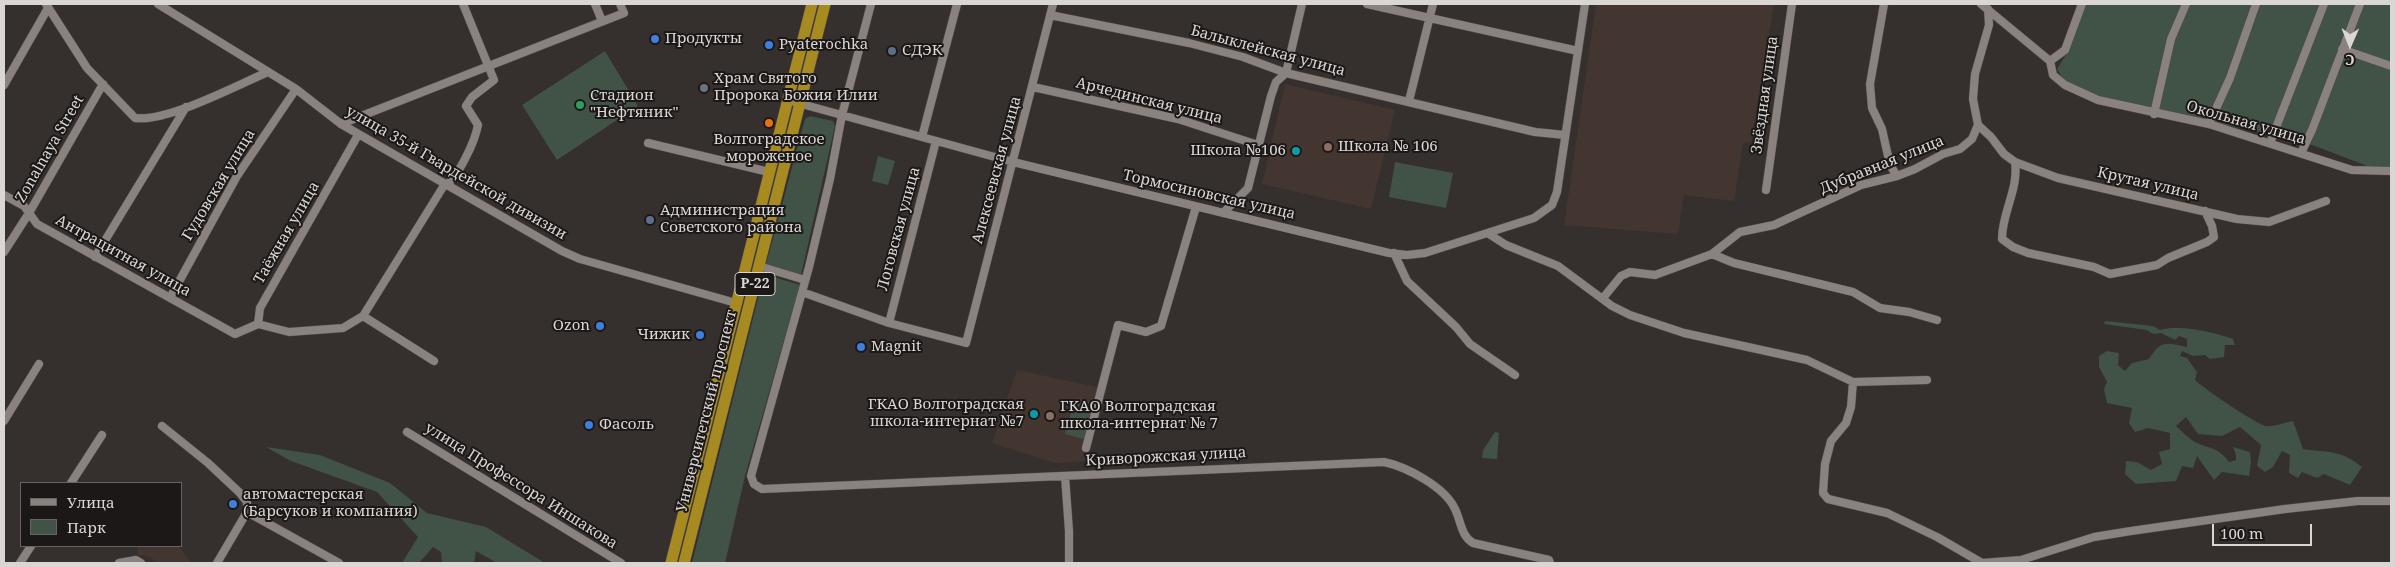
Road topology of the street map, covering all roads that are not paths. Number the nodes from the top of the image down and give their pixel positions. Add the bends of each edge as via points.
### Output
1 (158, 4) edge
2 (463, 4) edge
3 (595, 4) edge
4 (620, 4) edge
5 (812, 4) edge
6 (825, 4) edge
7 (871, 4) edge
8 (957, 4) edge
9 (1053, 4) edge
10 (1302, 4) edge
11 (1367, 4) edge
12 (1433, 4) edge
13 (1585, 4) edge
14 (1792, 4) edge
15 (1884, 4) edge
16 (1981, 4) edge
17 (2082, 4) edge
18 (2186, 4) edge
19 (2256, 4) edge
20 (2324, 4) edge
21 (2360, 4) edge
22 (47, 6) edge
23 (1988, 9) junction
24 (1050, 15) junction
25 (1430, 18) junction
26 (602, 21) junction
27 (2342, 49) junction
28 (1578, 51) junction
29 (2050, 61) junction
30 (2391, 66) edge
31 (489, 67) junction
32 (268, 72) junction
33 (1286, 73) junction
34 (104, 84) junction
35 (4, 85) edge
36 (1033, 87) junction
37 (296, 89) junction
38 (787, 100) junction
39 (1409, 101) junction
40 (800, 103) junction
41 (186, 107) junction
42 (2154, 114) junction
43 (842, 115) junction
44 (341, 124) junction
45 (2209, 124) junction
46 (1978, 125) junction
47 (358, 135) junction
48 (1565, 135) junction
49 (922, 137) junction
50 (936, 141) junction
51 (648, 143) dead end
52 (1258, 144) junction
53 (2270, 144) junction
54 (2301, 153) junction
55 (1013, 162) junction
56 (2015, 162) junction
57 (2391, 171) edge
58 (769, 172) junction
59 (1897, 176) junction
60 (447, 185) junction
61 (1766, 190) dead end
62 (4, 195) edge
63 (2326, 201) dead end
64 (1196, 207) junction
65 (2205, 211) junction
66 (29, 213) junction
67 (1222, 213) junction
68 (1489, 234) junction
69 (4, 252) edge
70 (1394, 253) junction
71 (1712, 254) junction
72 (95, 257) junction
73 (759, 266) junction
74 (805, 280) junction
75 (802, 292) junction
76 (170, 298) junction
77 (1603, 298) junction
78 (736, 303) junction
79 (363, 316) junction
80 (1937, 320) dead end
81 (889, 323) junction
82 (258, 324) junction
83 (434, 361) dead end
84 (39, 364) dead end
85 (1515, 375) dead end
86 (1927, 380) dead end
87 (1853, 382) junction
88 (4, 421) edge
89 (162, 426) dead end
90 (407, 432) dead end
91 (102, 434) dead end
92 (1086, 448) dead end
93 (1065, 476) junction
94 (72, 482) edge
95 (2391, 501) edge
96 (247, 512) junction
97 (30, 547) edge
98 (138, 562) edge
99 (1550, 562) edge
100 (20, 563) edge
101 (119, 563) edge
102 (217, 563) edge
103 (339, 563) edge
104 (620, 563) edge
105 (672, 563) edge
106 (684, 563) edge
107 (1069, 563) edge

1 - 32 street, улица 35-й Гвардейской дивизии
2 - 31 street
3 - 26 street
4 - 26 street via 624,13
5 - 38 highway, Университетский проспект / Р-22
6 - 40 highway, Университетский проспект / Р-22
7 - 43 street
8 - 49 street
9 - 24 street, Алексеевская улица
10 - 33 street
11 - 25 street
12 - 25 street
13 - 28 street, Тормосиновская улица
14 - 61 street, Звёздная улица
15 - 59 street via 1870,84 1872,108
16 - 23 street, Окольная улица
17 - 29 street via 2065,50
18 - 42 street via 2171,39
19 - 45 street via 2230,78
20 - 53 street
21 - 27 street
22 - 34 street via 87,68
22 - 35 street
23 - 29 street, Окольная улица
23 - 46 street via 1989,25 1974,82
24 - 33 street, Балыклейская улица via 1189,43 1243,57
24 - 36 street, Алексеевская улица
25 - 28 street
25 - 39 street
26 - 31 street
27 - 30 street
27 - 54 street
28 - 48 street, Тормосиновская улица
29 - 42 street, Окольная улица via 2054,75 2065,84 2098,100
31 - 44 street
31 - 60 street via 494,80 472,97 466,106 478,125 475,140
32 - 37 street, улица 35-й Гвардейской дивизии
32 - 41 street
33 - 39 street, Балыклейская улица
33 - 52 street via 1276,82
34 - 41 street via 135,118 147,120
34 - 66 street, Zonalnaya Street
36 - 52 street, Арчединская улица via 1178,119
36 - 55 street, Алексеевская улица
37 - 44 street, улица 35-й Гвардейской дивизии
37 - 76 street, Гудовская улица via 237,176
38 - 40 street, Тормосиновская улица
38 - 58 highway, Университетский проспект / Р-22
39 - 48 street, Балыклейская улица via 1535,132
40 - 43 street, Тормосиновская улица
40 - 73 highway, Университетский проспект / Р-22
41 - 72 street
42 - 45 street, Окольная улица
43 - 49 street, Тормосиновская улица
43 - 74 street via 830,180
44 - 47 street, улица 35-й Гвардейской дивизии
45 - 53 street, Окольная улица
46 - 56 street, Крутая улица
46 - 59 street, Дубравная улица via 1972,139 1960,149
47 - 60 street, улица 35-й Гвардейской дивизии
47 - 82 street, Таёжная улица via 260,308
48 - 68 street, Тормосиновская улица via 1557,192 1552,205 1534,218
49 - 50 street, Тормосиновская улица
50 - 55 street, Тормосиновская улица
50 - 81 street, Логовская улица
51 - 58 street
52 - 67 street via 1248,188
53 - 54 street, Окольная улица
54 - 57 street, Окольная улица via 2352,170
55 - 64 street, Тормосиновская улица
55 - 81 street, Алексеевская улица via 966,343
56 - 65 street, Крутая улица via 2058,178
56 - 65 street via 2015,186 2002,224 2002,239 2013,248 2028,253 2094,267 2110,274 2158,265 2214,238
58 - 78 highway, Университетский проспект / Р-22
59 - 71 street, Дубравная улица via 1862,185 1774,226 1740,232
60 - 78 street, улица 35-й Гвардейской дивизии via 580,259
60 - 79 street
62 - 66 street, Антрацитная улица via 24,206
63 - 65 street, Крутая улица via 2269,222 2254,222
64 - 67 street, Тормосиновская улица
64 - 92 street via 1161,326 1146,332 1118,325
66 - 69 street, Zonalnaya Street
66 - 72 street, Антрацитная улица via 37,224
67 - 70 street, Тормосиновская улица
68 - 70 street, Тормосиновская улица via 1425,253
68 - 77 street via 1506,245 1558,266
70 - 85 street via 1407,281 1470,344
71 - 77 street, Дубравная улица via 1655,275 1630,272 1621,276
71 - 80 street via 1734,263 1853,292 1880,308
72 - 76 street, Антрацитная улица
73 - 74 street
73 - 106 highway, Университетский проспект / Р-22
74 - 75 street
75 - 81 street
75 - 93 street, Криворожская улица via 751,476 754,484 762,489
76 - 82 street, Антрацитная улица via 235,334
77 - 87 street via 1630,315 1684,333 1807,360
78 - 105 highway, Университетский проспект / Р-22
79 - 82 street via 343,328 289,332
79 - 83 street
84 - 88 street
86 - 87 street
87 - 95 street via 1846,423 1831,441 1823,493 1828,499 1887,513 1982,563 2021,560 2094,537 2131,531 2284,509
89 - 96 street via 240,493 247,502
90 - 104 street, улица Профессора Иншакова
91 - 94 street
93 - 99 street, Криворожская улица via 1384,462 1399,465 1434,486 1454,506 1465,535 1473,543
93 - 107 street
96 - 102 street
96 - 103 street
97 - 100 street
98 - 101 street

